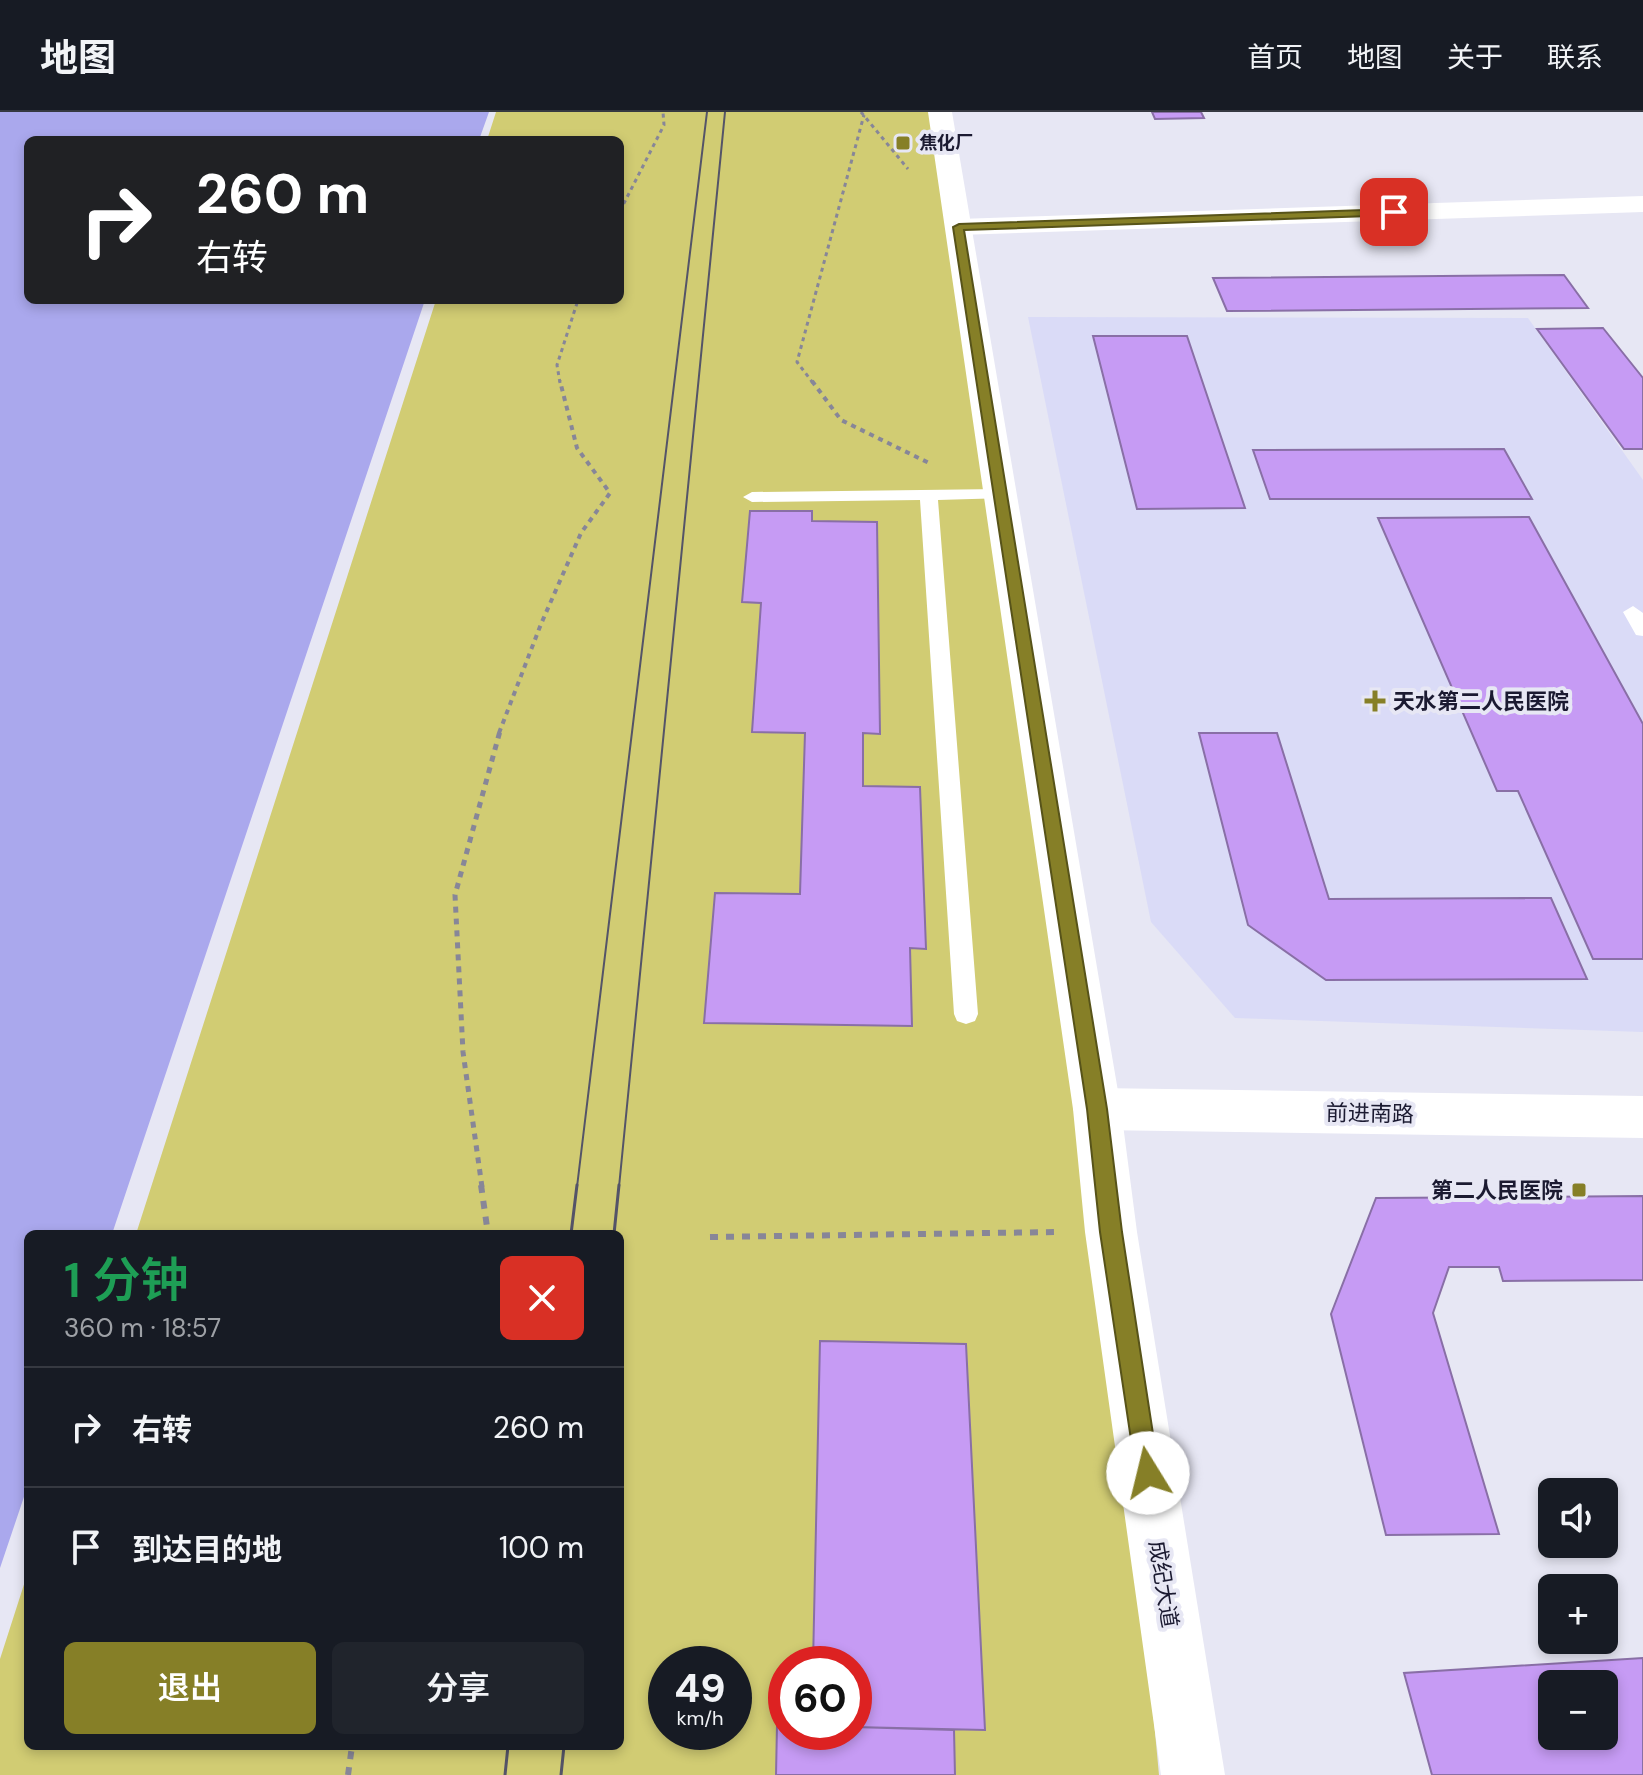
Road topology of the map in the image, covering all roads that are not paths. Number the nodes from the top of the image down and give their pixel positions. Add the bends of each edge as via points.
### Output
1 (940, 112) edge
2 (1643, 204) edge
3 (959, 227) junction
4 (1000, 494) junction
5 (929, 495) junction
6 (752, 497) dead end
7 (966, 1014) dead end
8 (1097, 1109) junction
9 (1643, 1117) edge
10 (1193, 1775) edge

1 - 3 main road, 成纪大道
2 - 3 main road
3 - 4 main road, 成纪大道
4 - 5 lane
4 - 8 main road, 成纪大道
5 - 6 lane
5 - 7 lane
8 - 9 main road, 前进南路
8 - 10 main road, 成纪大道

